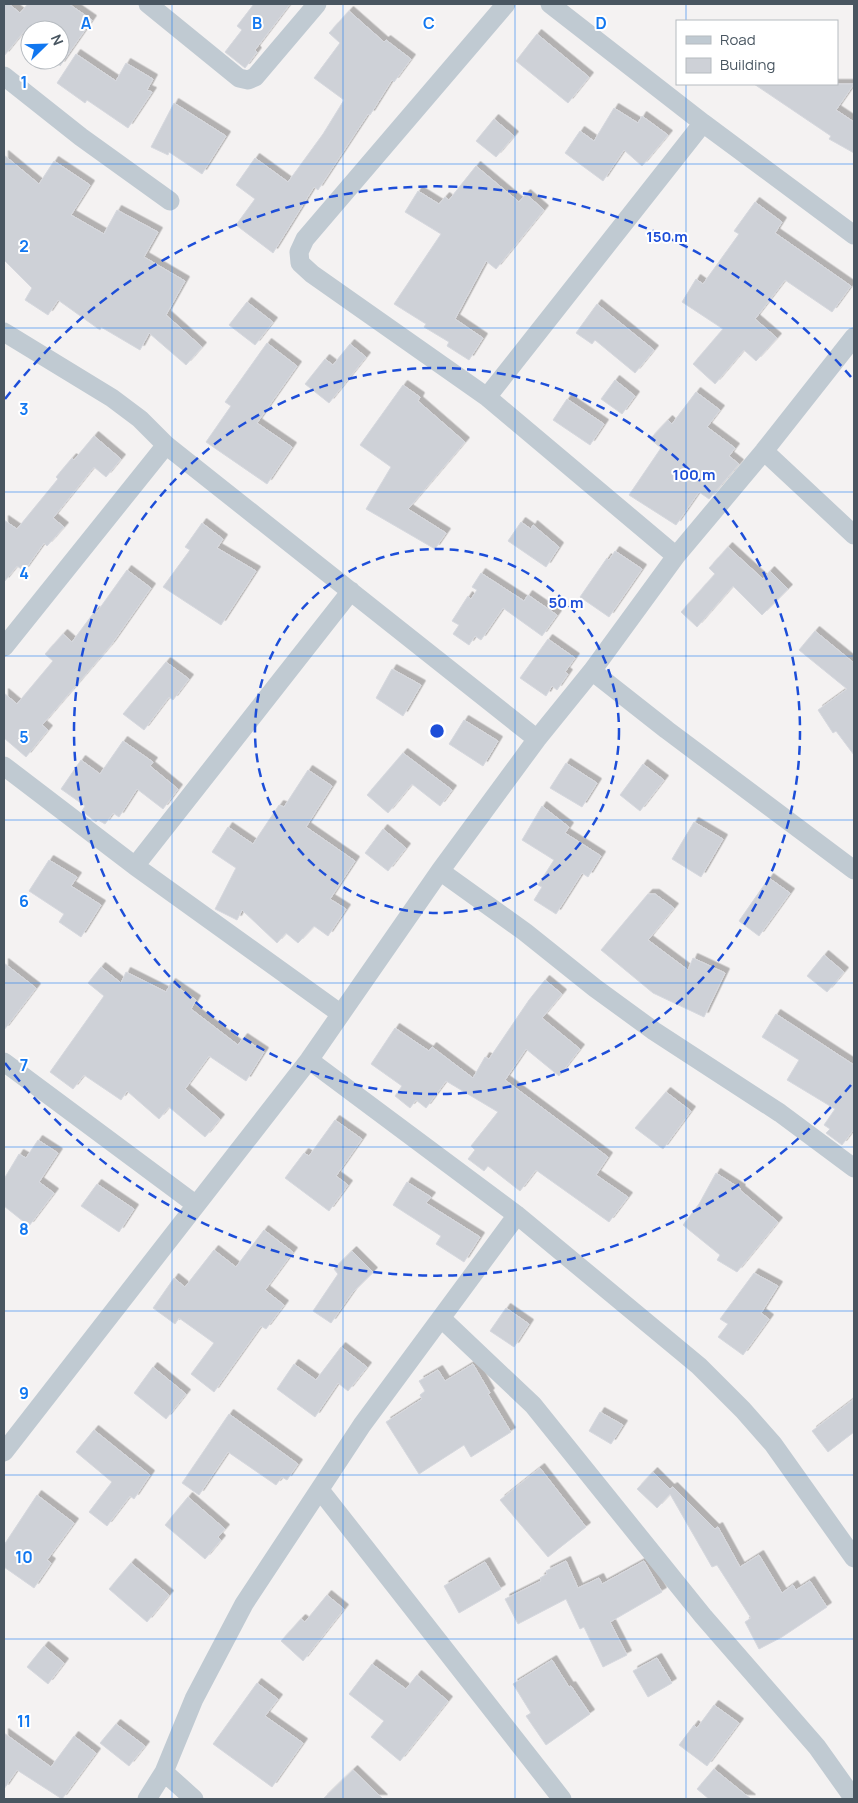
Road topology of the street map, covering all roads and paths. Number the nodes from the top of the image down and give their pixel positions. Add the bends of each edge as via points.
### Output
1 (148, 4) edge
2 (317, 4) edge
3 (506, 4) edge
4 (550, 4) edge
5 (4, 76) edge
6 (703, 123) junction
7 (170, 201) dead end
8 (854, 235) edge
9 (4, 332) edge
10 (854, 338) edge
11 (487, 397) junction
12 (166, 445) junction
13 (764, 451) junction
14 (854, 535) edge
15 (676, 556) junction
16 (351, 591) junction
17 (4, 647) edge
18 (592, 671) junction
19 (537, 739) junction
20 (4, 766) edge
21 (135, 866) junction
22 (854, 870) edge
23 (440, 871) junction
24 (341, 1014) junction
25 (309, 1060) junction
26 (4, 1062) edge
27 (854, 1168) edge
28 (195, 1204) junction
29 (517, 1215) junction
30 (441, 1318) junction
31 (4, 1452) edge
32 (320, 1490) junction
33 (854, 1558) edge
34 (164, 1772) junction
35 (147, 1799) edge
36 (194, 1799) edge
37 (562, 1799) edge
38 (854, 1799) edge

1 - 2 street via 239,78 248,80 255,77
3 - 11 street via 305,239 299,252 300,264 312,274
4 - 6 street
5 - 7 street
6 - 8 street
6 - 11 street
9 - 12 street via 112,398 140,419
10 - 13 street
11 - 15 street
12 - 16 street
12 - 17 street
13 - 14 street
13 - 15 street
15 - 18 street
16 - 19 street
16 - 21 street
18 - 19 street
18 - 22 street
19 - 23 street
20 - 21 street
21 - 24 street
23 - 24 street
23 - 27 street via 654,1031 780,1113
24 - 25 street
25 - 28 street
25 - 29 street
26 - 28 street
28 - 31 street
29 - 30 street
29 - 33 street via 699,1366 743,1410 774,1444
30 - 32 street via 362,1425
30 - 38 street via 533,1405 703,1616 817,1748
32 - 34 street via 244,1604 194,1699
32 - 37 street
34 - 35 street
34 - 36 street

